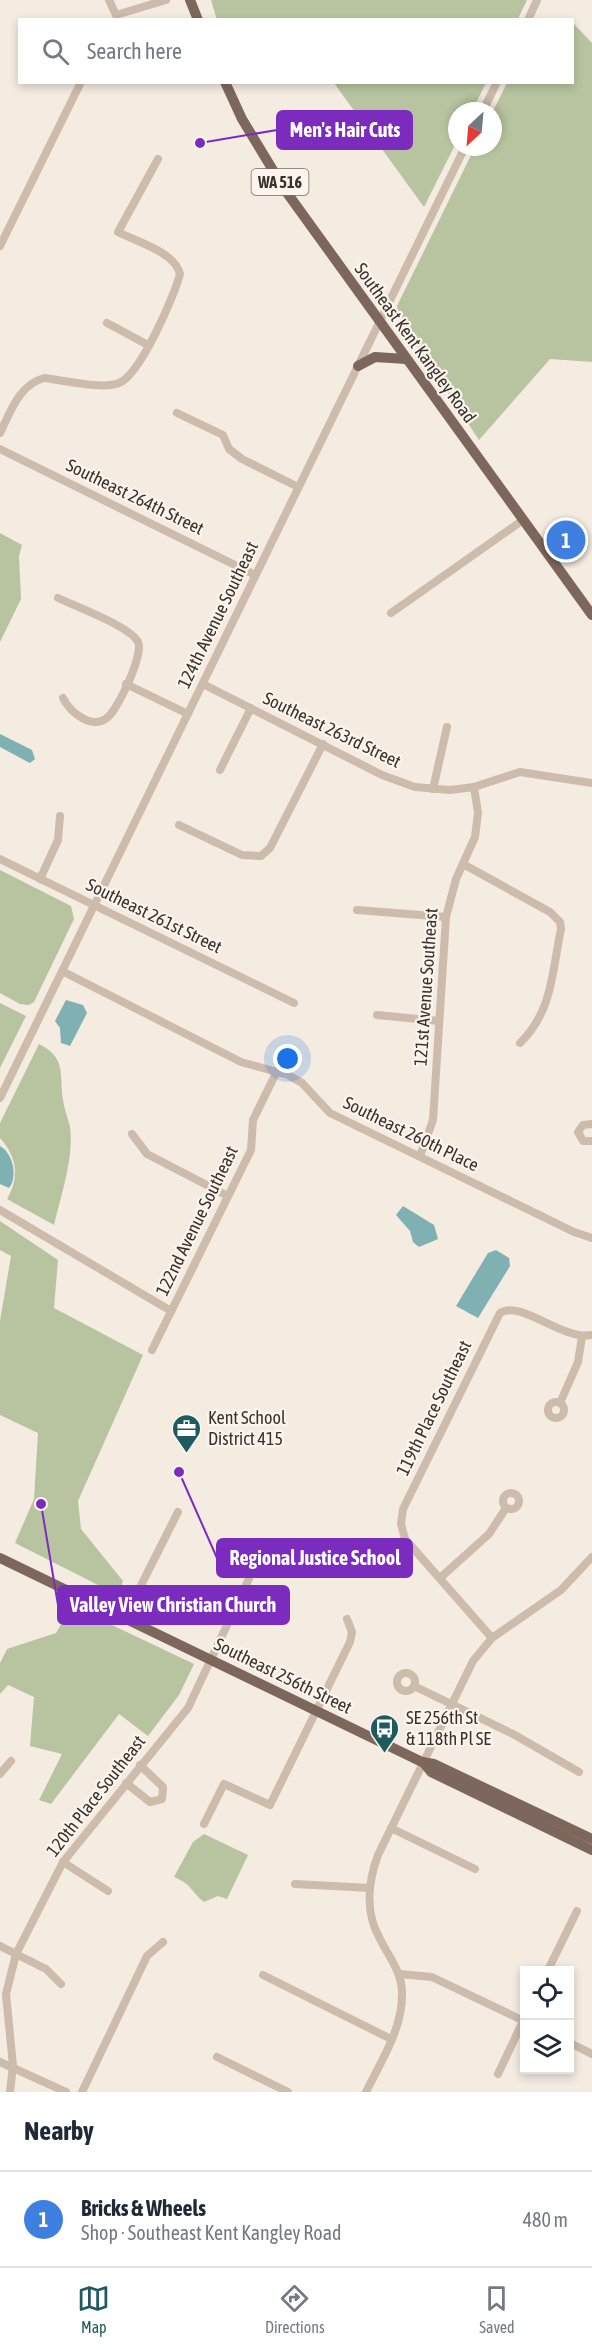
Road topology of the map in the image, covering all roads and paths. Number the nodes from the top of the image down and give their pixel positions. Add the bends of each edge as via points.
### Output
1 (109, 0) edge
2 (166, 0) edge
3 (190, 0) edge
4 (537, 0) edge
5 (115, 17) edge
6 (197, 18) edge
7 (529, 18) edge
8 (80, 84) edge
9 (226, 84) edge
10 (496, 84) edge
11 (487, 102) edge
12 (461, 156) edge
13 (158, 159) dead end
14 (0, 246) edge
15 (380, 322) junction
16 (107, 323) dead end
17 (148, 345) junction
18 (406, 359) junction
19 (358, 366) junction
20 (177, 413) dead end
21 (0, 433) edge
22 (0, 449) edge
23 (298, 487) junction
24 (523, 520) junction
25 (255, 575) junction
26 (58, 598) dead end
27 (391, 613) dead end
28 (592, 615) edge
29 (126, 684) junction
30 (203, 684) junction
31 (63, 698) dead end
32 (251, 708) junction
33 (188, 714) junction
34 (447, 727) dead end
35 (323, 744) junction
36 (220, 770) dead end
37 (592, 783) edge
38 (474, 787) junction
39 (433, 789) junction
40 (60, 816) dead end
41 (179, 825) dead end
42 (0, 859) edge
43 (463, 864) junction
44 (40, 879) junction
45 (94, 905) junction
46 (357, 910) dead end
47 (446, 917) junction
48 (62, 971) junction
49 (294, 1002) dead end
50 (377, 1015) dead end
51 (439, 1021) junction
52 (520, 1043) dead end
53 (277, 1071) junction
54 (0, 1098) edge
55 (592, 1124) edge
56 (132, 1134) dead end
57 (592, 1141) edge
58 (420, 1156) junction
59 (228, 1196) junction
60 (0, 1210) edge
61 (592, 1238) edge
62 (171, 1311) junction
63 (592, 1335) edge
64 (582, 1337) junction
65 (152, 1350) dead end
66 (560, 1403) dead end
67 (506, 1508) dead end
68 (178, 1512) dead end
69 (592, 1557) edge
70 (0, 1558) edge
71 (253, 1570) dead end
72 (440, 1578) junction
73 (347, 1619) dead end
74 (124, 1620) junction
75 (492, 1638) junction
76 (212, 1660) junction
77 (414, 1686) dead end
78 (450, 1704) junction
79 (316, 1711) junction
80 (10, 1761) dead end
81 (422, 1762) junction
82 (140, 1766) junction
83 (579, 1772) dead end
84 (0, 1774) edge
85 (126, 1783) junction
86 (204, 1824) dead end
87 (391, 1828) junction
88 (592, 1839) edge
89 (592, 1850) edge
90 (63, 1862) junction
91 (475, 1869) dead end
92 (295, 1884) dead end
93 (370, 1888) junction
94 (108, 1891) dead end
95 (576, 1911) dead end
96 (163, 1942) dead end
97 (0, 1946) edge
98 (16, 1954) junction
99 (550, 1966) edge
100 (400, 1974) junction
101 (263, 1975) dead end
102 (61, 1984) dead end
103 (520, 2018) edge
104 (520, 2028) edge
105 (392, 2039) junction
106 (574, 2045) edge
107 (592, 2055) edge
108 (217, 2057) dead end
109 (0, 2062) edge
110 (13, 2066) junction
111 (498, 2074) dead end
112 (10, 2092) edge
113 (66, 2092) edge
114 (82, 2092) edge
115 (288, 2092) edge
116 (366, 2092) edge

1 - 5 street
2 - 5 street
3 - 6 main road
4 - 7 street
8 - 14 street
9 - 15 main road, Southeast Kent Kangley Road / WA 516 via 285,190
10 - 11 street
12 - 15 street, 124th Avenue Southeast
13 - 17 street via 118,232 167,257 178,267 178,283
15 - 18 main road, Southeast Kent Kangley Road / WA 516
15 - 19 street, 124th Avenue Southeast
16 - 17 street
17 - 21 street via 136,367 120,383 45,378 34,381 17,399
18 - 19 main road via 375,357
18 - 24 main road, Southeast Kent Kangley Road / WA 516
19 - 23 street, 124th Avenue Southeast
20 - 23 street via 223,435 229,449 242,459
22 - 25 street, Southeast 264th Street
23 - 25 street, 124th Avenue Southeast
24 - 27 street
24 - 28 main road, Southeast Kent Kangley Road / WA 516
25 - 30 street, 124th Avenue Southeast
26 - 29 street via 139,642 140,655
29 - 31 street via 108,717 96,722 73,712
29 - 33 street
30 - 32 street, Southeast 263rd Street
30 - 33 street, 124th Avenue Southeast
32 - 35 street, Southeast 263rd Street
32 - 36 street
33 - 45 street, 124th Avenue Southeast
34 - 39 street
35 - 39 street, Southeast 263rd Street via 398,782
35 - 41 street via 270,848 261,856 242,855
37 - 38 street, Southeast 263rd Street via 520,772
38 - 39 street, Southeast 263rd Street
38 - 43 street, 121st Avenue Southeast via 478,825
40 - 44 street via 58,840
42 - 44 street, Southeast 261st Street
43 - 47 street, 121st Avenue Southeast
43 - 52 street via 550,912 560,922 549,998 537,1025
44 - 45 street, Southeast 261st Street
45 - 48 street, 124th Avenue Southeast
45 - 49 street, Southeast 261st Street
46 - 47 street
47 - 51 street, 121st Avenue Southeast
48 - 53 street, Southeast 260th Place via 241,1062
48 - 54 street, 124th Avenue Southeast
50 - 51 street
51 - 58 street, 121st Avenue Southeast via 434,1120
53 - 58 street, Southeast 260th Place via 302,1083 330,1113
53 - 59 street, 122nd Avenue Southeast via 253,1120 251,1150
55 - 57 street via 583,1125 578,1132 583,1141
56 - 59 street via 147,1154
58 - 61 street, Southeast 260th Place
59 - 62 street, 122nd Avenue Southeast
60 - 62 street
62 - 65 street, 122nd Avenue Southeast
63 - 64 street
64 - 66 street via 578,1362
64 - 72 street, 119th Place Southeast via 555,1329 520,1311 504,1310 495,1320 403,1509 405,1539
67 - 72 street via 489,1534
68 - 74 street
69 - 75 street via 561,1590
70 - 74 main road, Southeast 256th Street
71 - 76 street, 120th Place Southeast
72 - 75 street
73 - 79 street via 352,1632 350,1642
74 - 76 main road, Southeast 256th Street
75 - 78 street via 468,1668
76 - 79 main road, Southeast 256th Street
76 - 82 street, 120th Place Southeast via 188,1708
77 - 78 street
78 - 81 street
78 - 83 street
79 - 81 main road, Southeast 256th Street
79 - 86 street via 270,1805 224,1784
80 - 84 street
81 - 87 street
81 - 88 main road, Southeast 256th Street via 434,1764
81 - 89 main road, Southeast 256th Street via 431,1772
82 - 85 street, 120th Place Southeast
82 - 85 street via 163,1787 162,1799 150,1802
85 - 90 street, 120th Place Southeast
87 - 91 street
87 - 93 street via 373,1869
90 - 94 street
90 - 98 street, 120th Place Southeast
92 - 93 street
93 - 100 street via 374,1928
95 - 99 street
96 - 114 street via 147,1956
97 - 98 street
98 - 102 street via 46,1969
98 - 110 street, 120th Place Southeast via 6,1994
100 - 103 street via 432,1977
100 - 105 street via 402,2005
101 - 105 street
104 - 111 street
105 - 116 street
106 - 107 street
108 - 115 street
109 - 110 street
110 - 112 street, 120th Place Southeast
110 - 113 street

